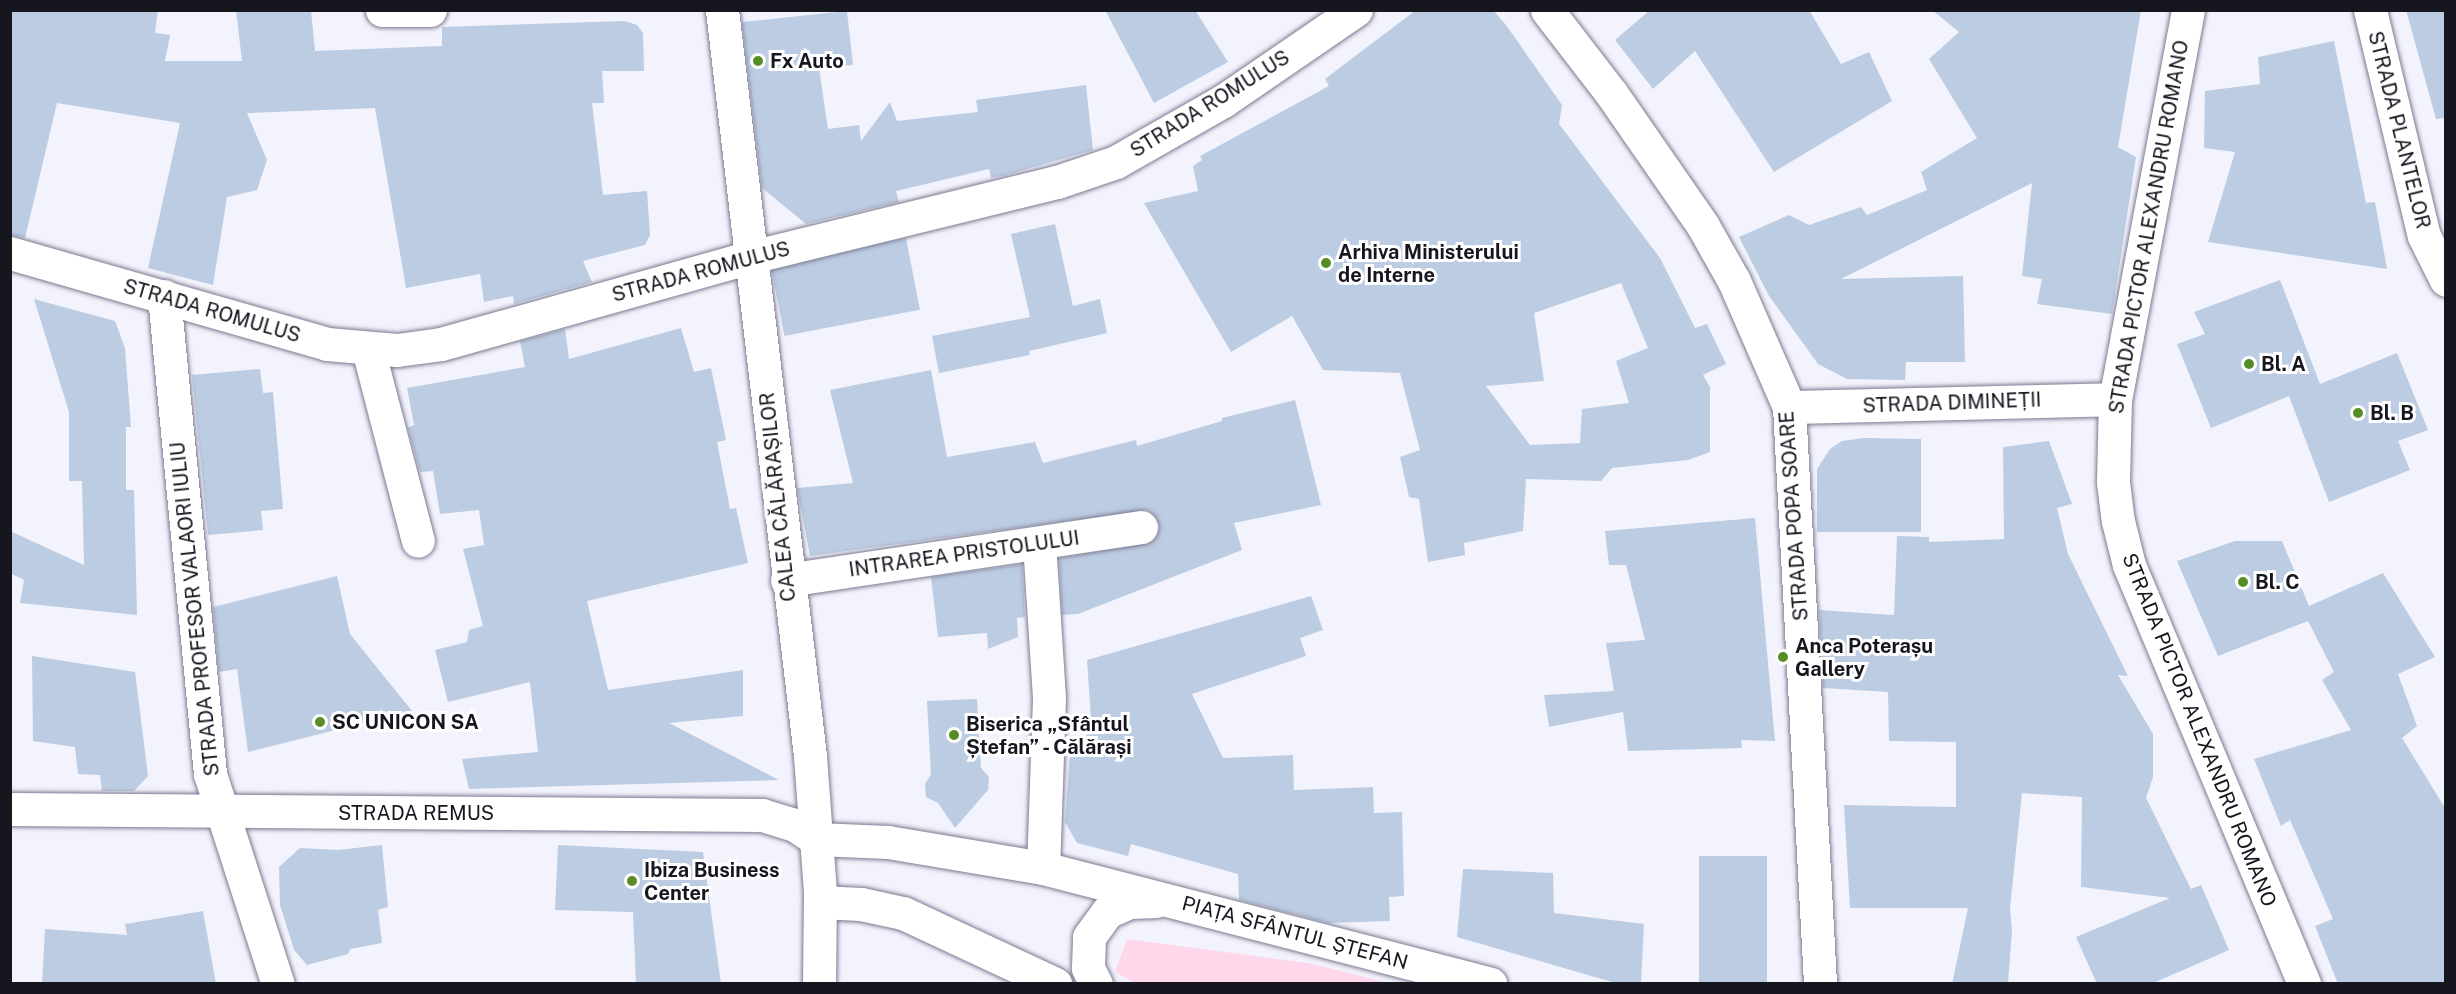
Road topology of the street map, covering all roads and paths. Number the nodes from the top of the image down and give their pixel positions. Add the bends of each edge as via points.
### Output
1 (382, 10) edge
2 (430, 10) edge
3 (722, 10) edge
4 (1356, 10) edge
5 (1547, 10) edge
6 (2188, 10) edge
7 (2370, 10) edge
8 (10, 253) edge
9 (751, 257) junction
10 (2445, 280) edge
11 (164, 296) junction
12 (368, 349) junction
13 (2115, 399) junction
14 (1789, 407) junction
15 (1141, 527) dead end
16 (418, 541) dead end
17 (1039, 543) junction
18 (787, 580) junction
19 (10, 809) edge
20 (221, 811) junction
21 (816, 839) junction
22 (1043, 868) junction
23 (1170, 900) junction
24 (820, 902) junction
25 (278, 984) edge
26 (819, 984) edge
27 (1055, 984) edge
28 (1096, 984) edge
29 (1490, 984) edge
30 (1820, 984) edge
31 (2304, 984) edge

1 - 2 street
3 - 9 street, CALEA CĂLĂRAȘILOR
4 - 9 street, STRADA ROMULUS via 1223,101 1116,162 1057,182
5 - 14 street, STRADA POPA SOARE via 1611,93 1703,226 1734,281
6 - 13 street, STRADA PICTOR ALEXANDRU ROMANO
7 - 10 street, STRADA PLANTELOR via 2424,236
8 - 11 street, STRADA ROMULUS
9 - 12 street, STRADA ROMULUS via 441,344
9 - 18 street, CALEA CĂLĂRAȘILOR
11 - 12 street, STRADA ROMULUS via 327,344
11 - 20 street, STRADA PROFESOR VALAORI IULIU via 210,774
12 - 16 street
13 - 14 street, STRADA DIMINEȚII
13 - 31 street, STRADA PICTOR ALEXANDRU ROMANO via 2113,482 2129,565
14 - 30 street, STRADA POPA SOARE
15 - 17 street, INTRAREA PRISTOLULUI
17 - 18 street, INTRAREA PRISTOLULUI
17 - 22 street via 1049,698
18 - 21 street, CALEA CĂLĂRAȘILOR via 810,756
19 - 20 street, STRADA REMUS
20 - 21 street, STRADA REMUS via 762,815 795,825
20 - 25 street, STRADA PROFESOR VALAORI IULIU
21 - 22 street, PIAȚA SFÂNTUL ȘTEFAN via 888,842
21 - 24 street, CALEA CĂLĂRAȘILOR
22 - 23 street, PIAȚA SFÂNTUL ȘTEFAN
23 - 28 street, PIAȚA SFÂNTUL ȘTEFAN via 1129,902 1107,912 1089,937 1088,968
23 - 29 street, PIAȚA SFÂNTUL ȘTEFAN
24 - 26 street, CALEA CĂLĂRAȘILOR
24 - 27 street via 861,904 903,913

